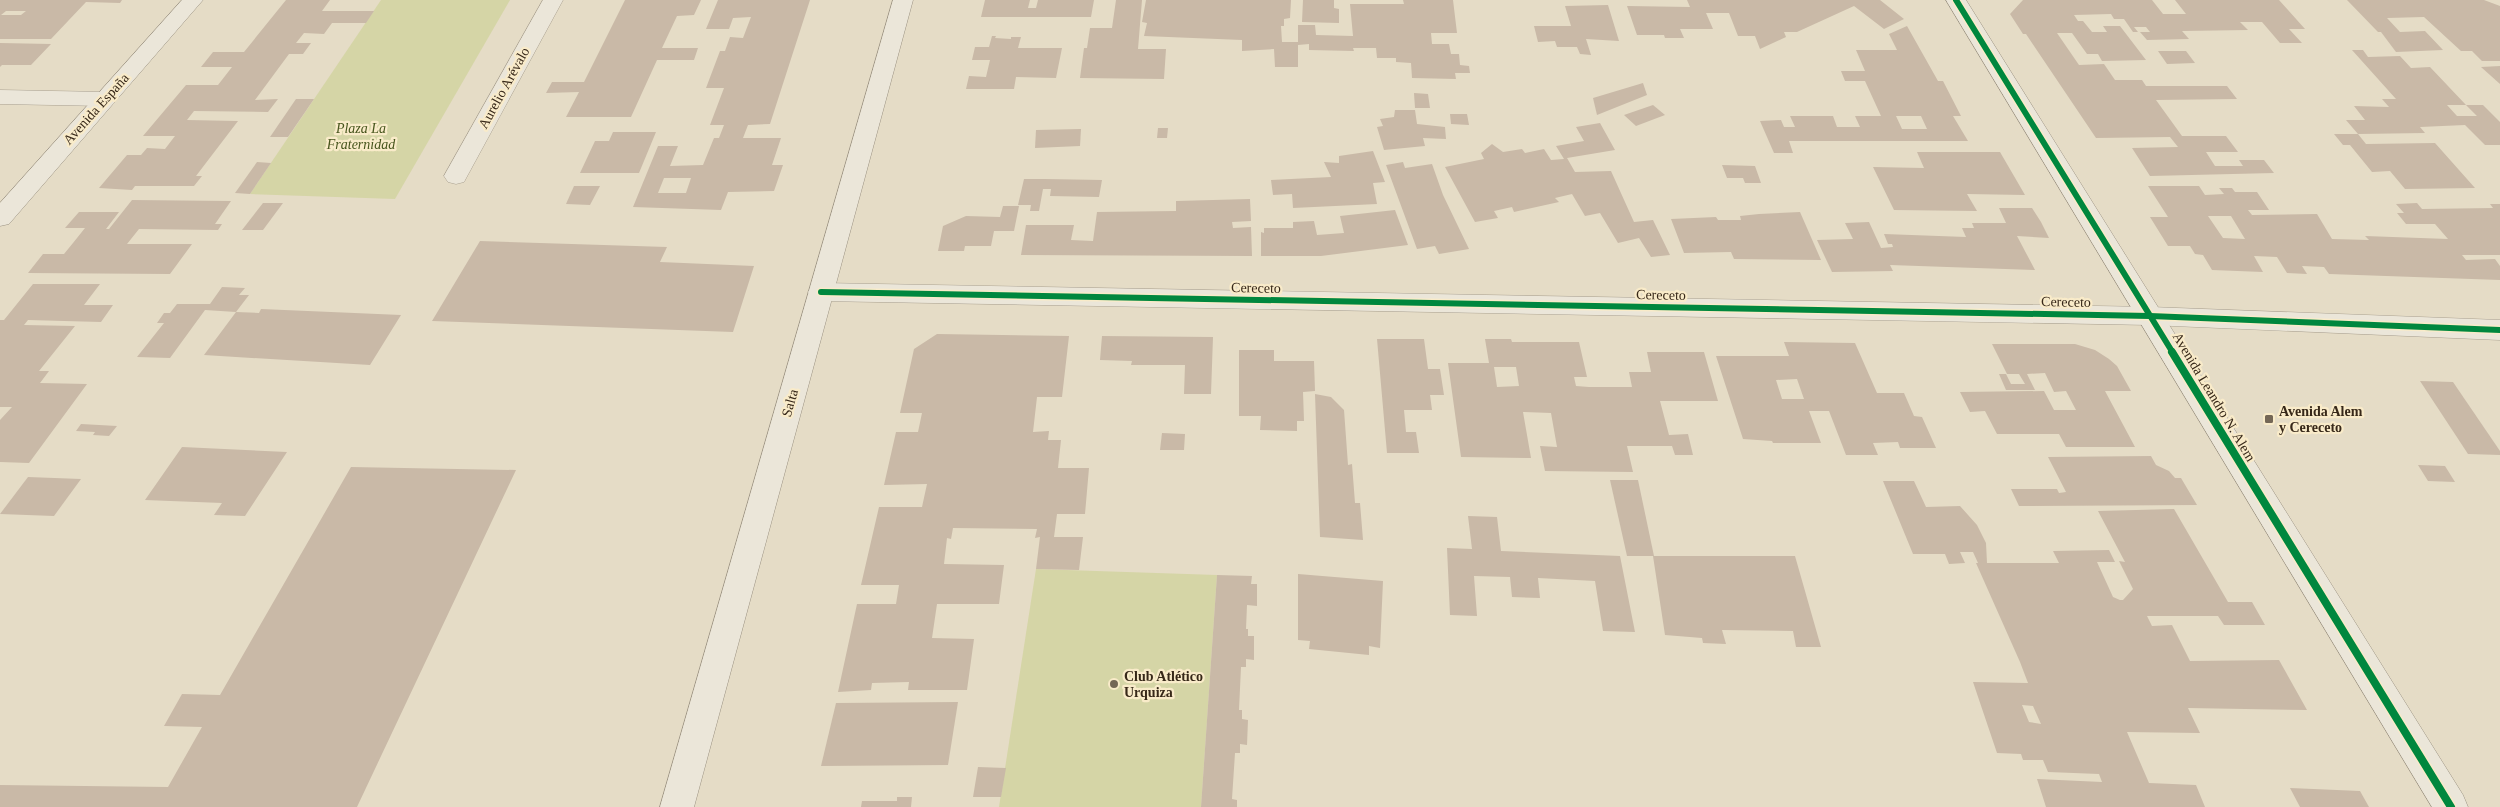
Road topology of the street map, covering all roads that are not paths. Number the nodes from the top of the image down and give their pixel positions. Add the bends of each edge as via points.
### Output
1 (193, 0) edge
2 (553, 0) edge
3 (903, 0) edge
4 (1956, 0) edge
5 (0, 97) edge
6 (106, 99) junction
7 (456, 176) dead end
8 (0, 218) edge
9 (821, 292) junction
10 (2150, 316) junction
11 (2500, 330) edge
12 (677, 807) edge
13 (2451, 807) edge

1 - 6 street, Avenida España
2 - 7 street, Aurelio Arévalo
3 - 9 street, Salta
4 - 10 street, Avenida Leandro N. Alem
5 - 6 street
6 - 8 street, Avenida España
9 - 10 street, Cereceto
9 - 12 street, Salta
10 - 11 street, Cereceto
10 - 13 street, Avenida Leandro N. Alem

